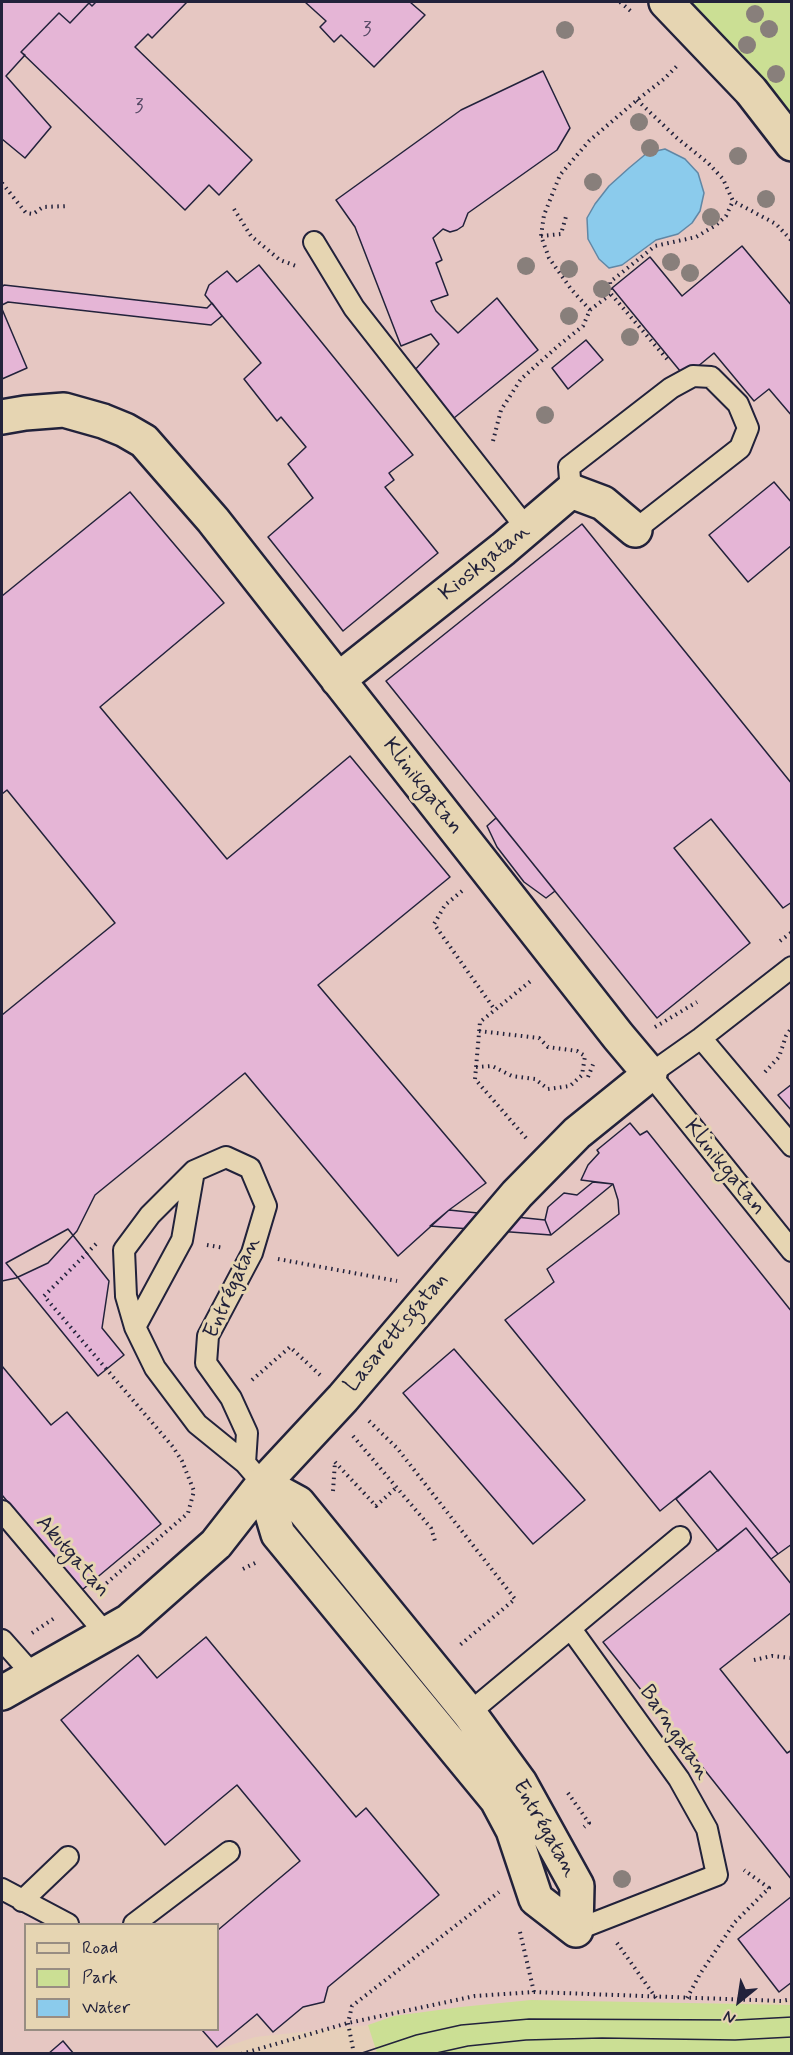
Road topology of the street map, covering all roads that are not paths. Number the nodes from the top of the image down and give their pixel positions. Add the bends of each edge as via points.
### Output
1 (666, 2) edge
2 (792, 144) edge
3 (314, 242) dead end
4 (2, 417) edge
5 (571, 491) junction
6 (527, 529) junction
7 (635, 530) joint
8 (338, 680) junction
9 (792, 967) edge
10 (701, 1038) junction
11 (650, 1074) junction
12 (792, 1146) edge
13 (194, 1171) junction
14 (792, 1251) edge
15 (135, 1327) junction
16 (254, 1474) junction
17 (2, 1511) edge
18 (680, 1537) dead end
19 (571, 1629) junction
20 (106, 1634) junction
21 (5, 1644) edge
22 (33, 1675) junction
23 (2, 1693) edge
24 (469, 1713) junction
25 (229, 1852) dead end
26 (68, 1857) dead end
27 (2, 1889) edge
28 (22, 1901) junction
29 (66, 1923) edge
30 (135, 1923) edge
31 (576, 1930) junction

1 - 2 street via 751,92
3 - 6 lane via 354,308
4 - 8 street, Klinikgatan via 64,410 114,426 144,441 213,520
5 - 6 street, Kioskgatan
5 - 7 street via 603,503
5 - 7 lane via 569,467 671,388 693,376 711,377 738,404 748,428 740,448
6 - 8 street, Kioskgatan
8 - 11 street, Klinikgatan
9 - 10 lane, Lasarettsgatan
10 - 11 lane, Lasarettsgatan
10 - 12 lane
11 - 14 lane, Klinikgatan
11 - 16 street, Lasarettsgatan via 577,1133 545,1165 343,1398
13 - 15 lane via 182,1240
13 - 15 lane, Entrégatan via 150,1215 124,1250 126,1296
13 - 16 lane, Entrégatan via 226,1157 250,1168 266,1206 252,1253 208,1336 206,1363 231,1398 247,1433
15 - 16 lane, Entrégatan via 155,1368 197,1424
16 - 20 street, Lasarettsgatan via 216,1544 129,1621
16 - 24 street, Entrégatan via 298,1503
16 - 31 street, Entrégatan via 278,1534 497,1800 513,1830 536,1899
17 - 20 lane, Akutgatan
18 - 19 lane
19 - 24 lane
19 - 31 lane, Barngatan via 679,1779 707,1829 717,1875
20 - 22 street, Lasarettsgatan
21 - 22 lane
22 - 23 street, Lasarettsgatan
24 - 31 street, Entrégatan via 520,1783 577,1886
25 - 30 lane
26 - 28 lane
27 - 28 lane
28 - 29 lane

